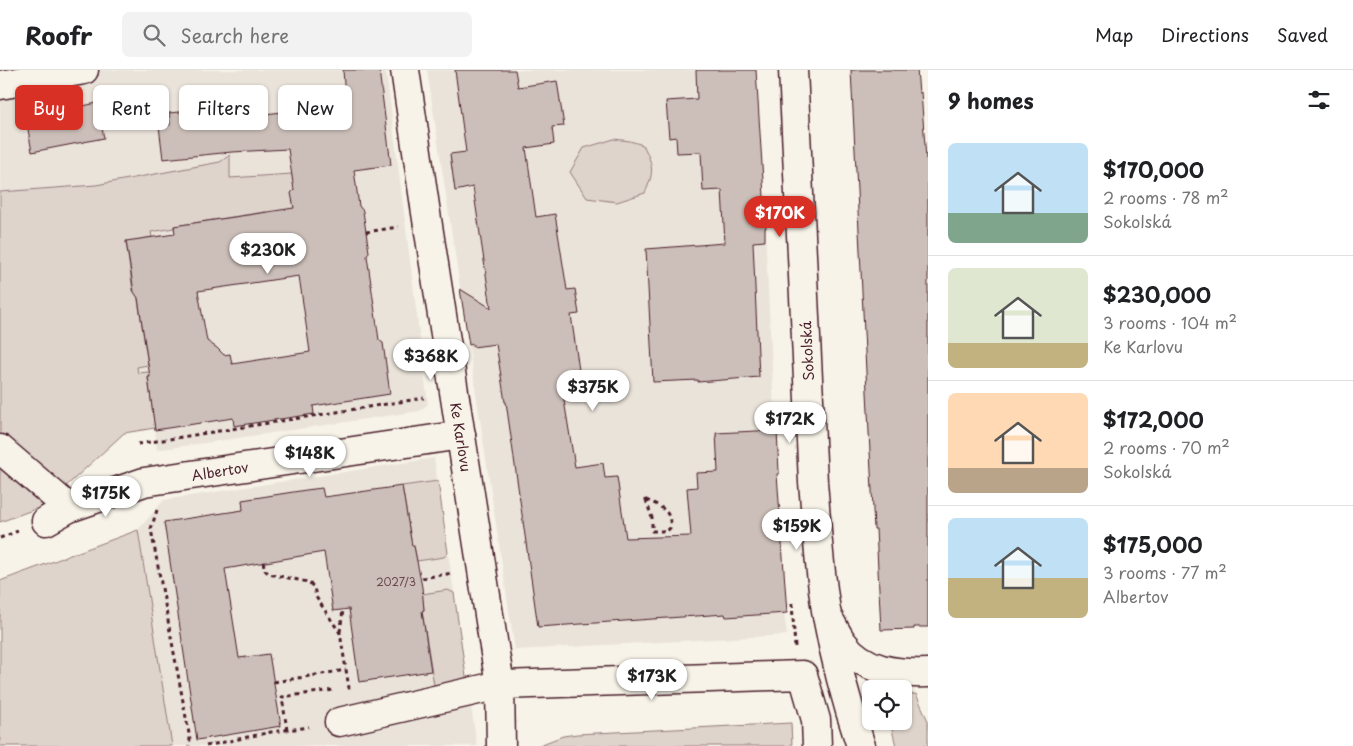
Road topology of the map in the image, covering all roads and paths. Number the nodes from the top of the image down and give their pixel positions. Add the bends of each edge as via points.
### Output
1 (84, 70) edge
2 (405, 70) edge
3 (793, 70) edge
4 (0, 85) edge
5 (399, 226) dead end
6 (366, 232) dead end
7 (432, 397) dead end
8 (460, 435) junction
9 (138, 444) dead end
10 (0, 450) edge
11 (157, 509) dead end
12 (658, 531) junction
13 (658, 536) dead end
14 (263, 562) dead end
15 (459, 573) dead end
16 (422, 578) dead end
17 (343, 610) dead end
18 (828, 616) junction
19 (340, 633) junction
20 (346, 670) junction
21 (928, 673) edge
22 (274, 682) dead end
23 (500, 684) junction
24 (358, 687) dead end
25 (316, 692) dead end
26 (339, 722) joint
27 (287, 730) junction
28 (189, 746) edge
29 (206, 746) edge
30 (501, 746) edge
31 (817, 746) edge
32 (861, 746) edge

1 - 4 street
2 - 8 street, Ke Karlovu
3 - 18 street, Sokolská via 813,482
5 - 6 path
7 - 9 path
8 - 10 street, Albertov via 144,482 57,514
8 - 23 street, Ke Karlovu
11 - 28 path via 151,529
12 - 12 path via 652,531 646,500 664,507 671,518 670,528
12 - 13 path
14 - 19 path via 269,574 308,582 314,587 316,597
15 - 16 path
17 - 19 path
18 - 21 street via 844,644 865,662 893,672
18 - 32 street, Sokolská
19 - 20 path
20 - 22 path
20 - 24 path via 349,688
23 - 26 street
23 - 30 street, Ke Karlovu
23 - 31 street via 803,676 816,720
25 - 27 path via 282,697
26 - 27 path
27 - 29 path

